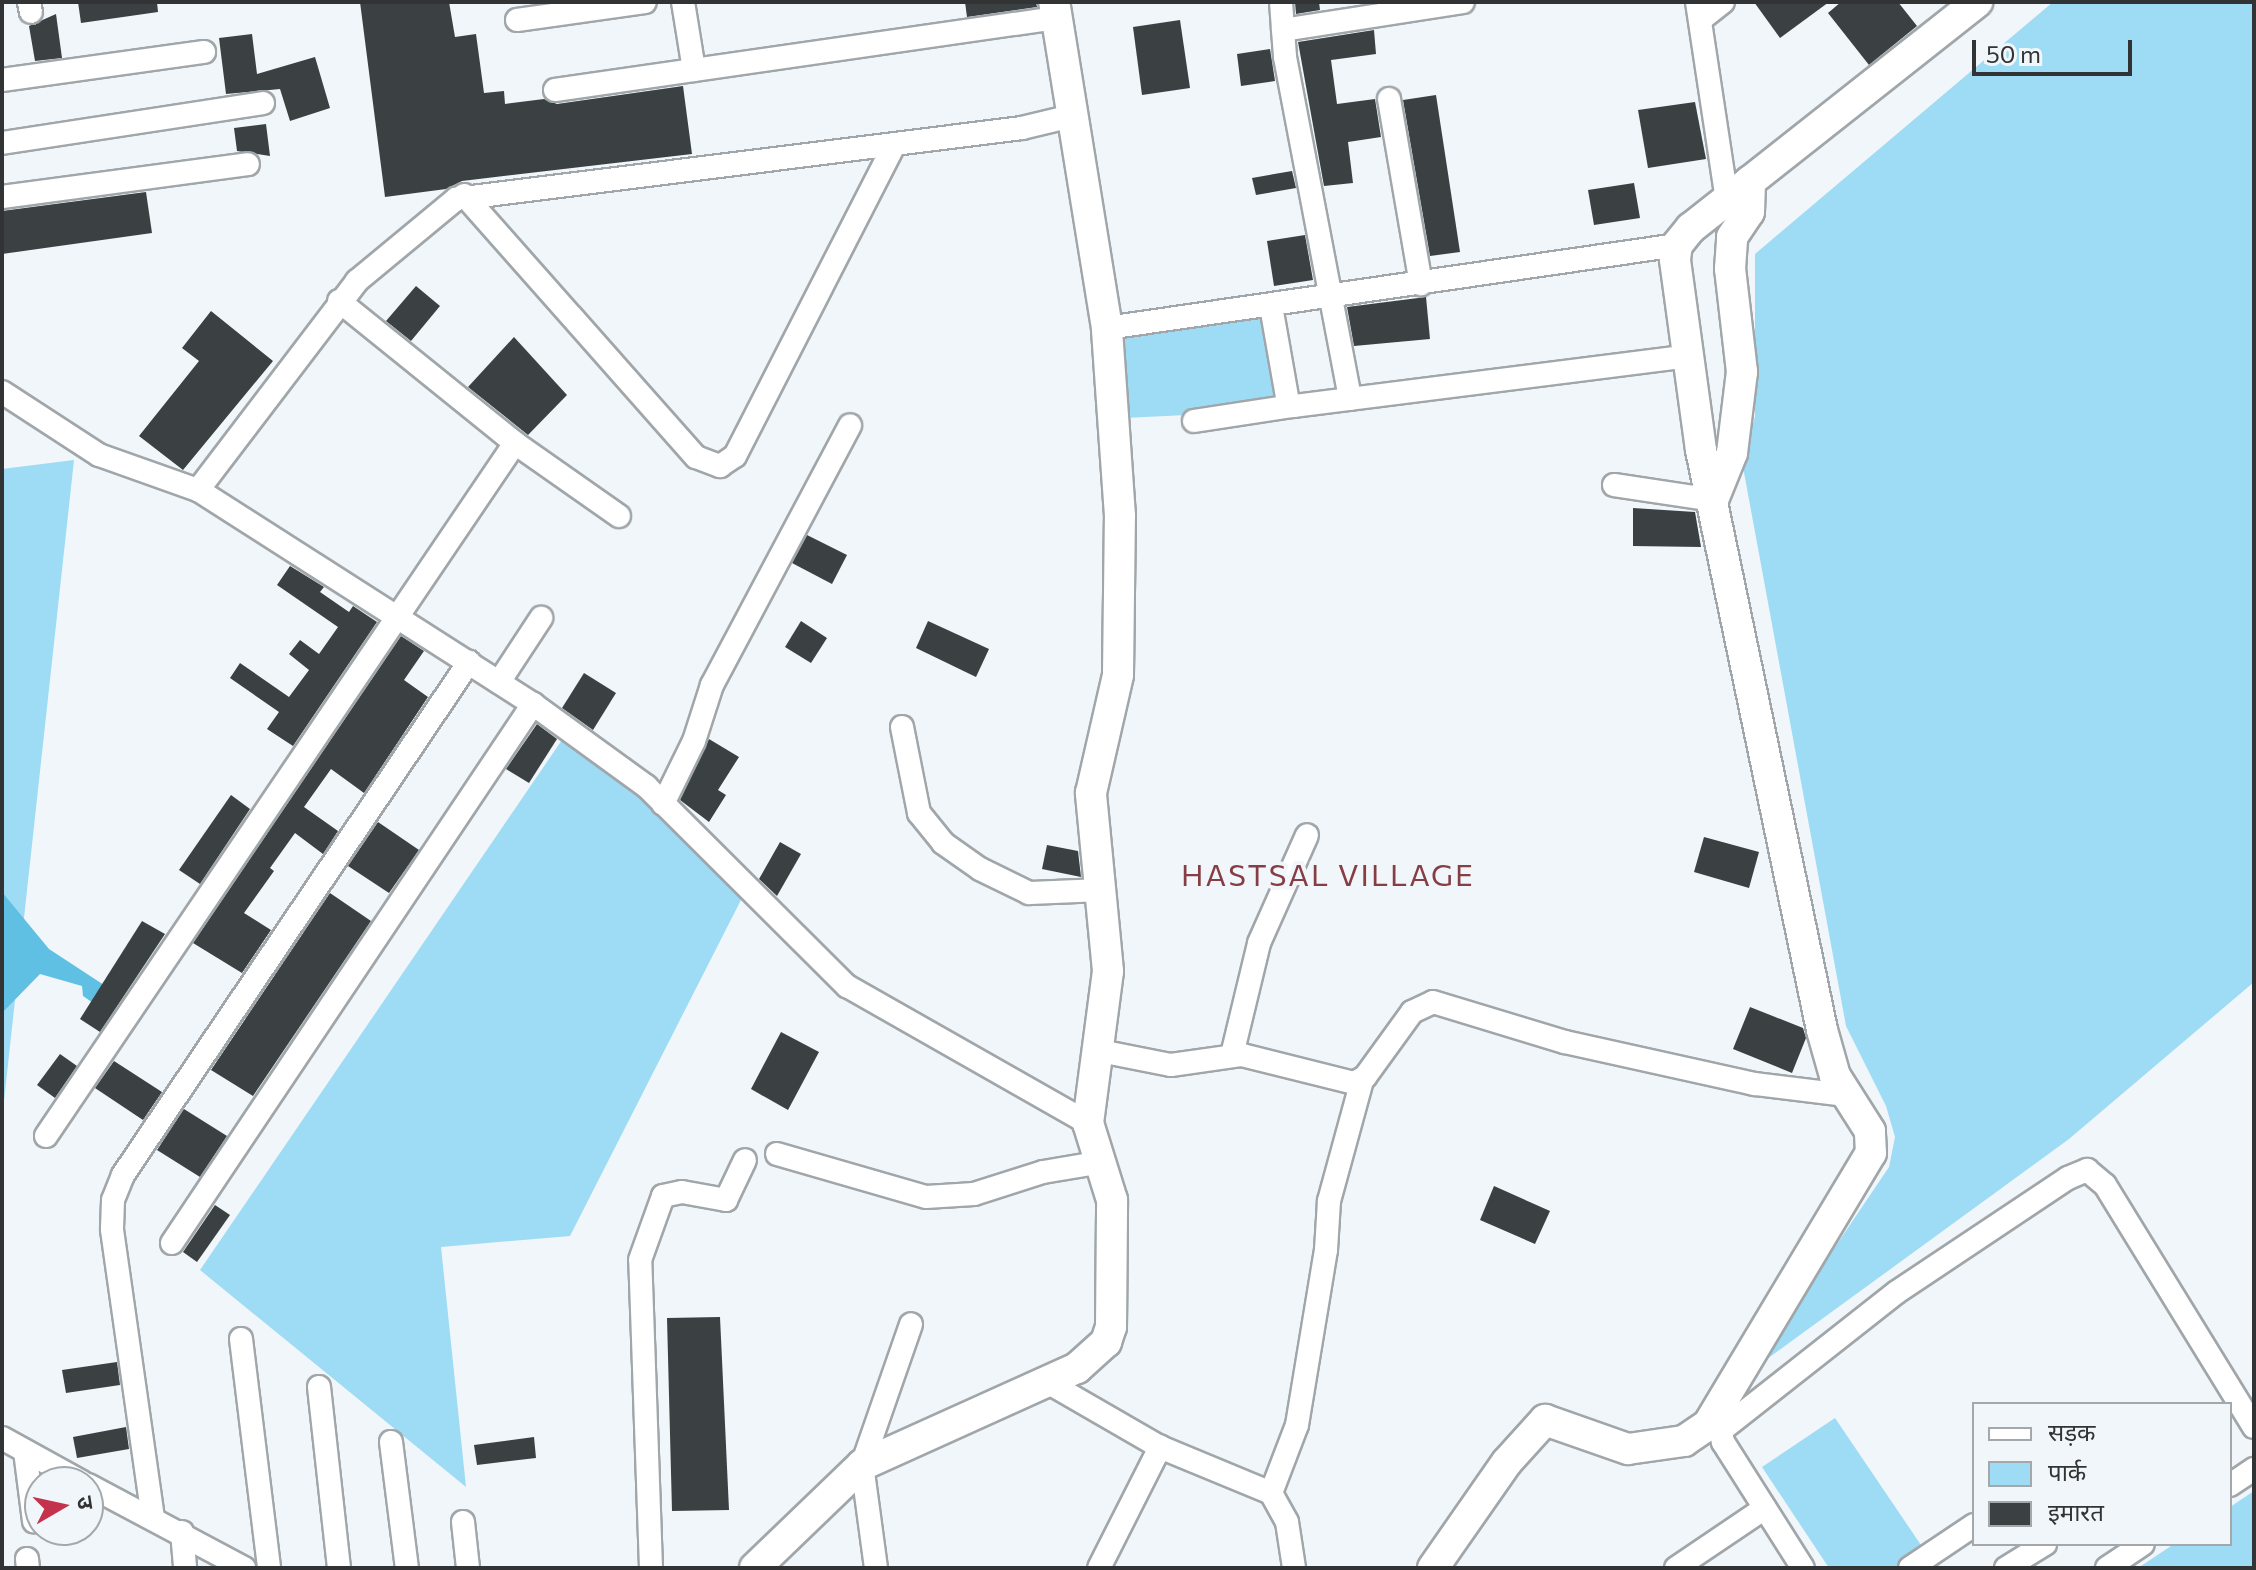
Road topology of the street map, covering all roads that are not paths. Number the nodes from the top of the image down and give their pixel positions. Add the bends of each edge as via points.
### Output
1 (645, 2) edge
2 (683, 2) edge
3 (1281, 2) edge
4 (1463, 2) edge
5 (1723, 2) edge
6 (1977, 2) edge
7 (1423, 5) edge
8 (1055, 10) edge
9 (1699, 11) edge
10 (517, 20) dead end
11 (1283, 30) junction
12 (204, 52) dead end
13 (694, 70) junction
14 (2, 80) edge
15 (555, 90) dead end
16 (1389, 99) dead end
17 (263, 103) dead end
18 (1072, 116) junction
19 (2, 143) edge
20 (894, 145) junction
21 (248, 164) dead end
22 (1750, 181) junction
23 (464, 195) junction
24 (2, 197) edge
25 (1727, 200) junction
26 (1677, 245) junction
27 (1421, 284) junction
28 (1331, 297) junction
29 (339, 301) junction
30 (1271, 306) junction
31 (1107, 328) junction
32 (1688, 356) junction
33 (2, 392) edge
34 (1350, 399) junction
35 (1292, 406) junction
36 (1194, 421) dead end
37 (850, 425) dead end
38 (515, 443) junction
39 (1614, 485) dead end
40 (198, 490) junction
41 (1713, 500) junction
42 (619, 516) dead end
43 (400, 616) junction
44 (541, 618) dead end
45 (469, 662) junction
46 (499, 682) junction
47 (533, 704) junction
48 (902, 727) dead end
49 (663, 804) junction
50 (1307, 835) dead end
51 (1103, 890) junction
52 (1100, 1051) junction
53 (1232, 1055) junction
54 (1362, 1080) junction
55 (1845, 1095) junction
56 (1088, 1123) junction
57 (46, 1136) dead end
58 (777, 1154) dead end
59 (745, 1160) dead end
60 (1103, 1162) junction
61 (172, 1243) dead end
62 (911, 1324) dead end
63 (241, 1339) dead end
64 (1049, 1383) junction
65 (319, 1387) dead end
66 (1720, 1422) junction
67 (2254, 1427) edge
68 (2, 1438) edge
69 (391, 1442) dead end
70 (1160, 1447) junction
71 (25, 1451) junction
72 (862, 1465) junction
73 (27, 1466) edge
74 (53, 1466) edge
75 (2254, 1469) edge
76 (2232, 1484) edge
77 (104, 1493) edge
78 (1271, 1493) junction
79 (1765, 1508) junction
80 (153, 1518) junction
81 (463, 1522) dead end
82 (1972, 1526) edge
83 (182, 1532) junction
84 (2042, 1546) edge
85 (2140, 1546) edge
86 (185, 1568) edge
87 (244, 1568) edge
88 (269, 1568) edge
89 (339, 1568) edge
90 (407, 1568) edge
91 (468, 1568) edge
92 (651, 1568) edge
93 (755, 1568) edge
94 (876, 1568) edge
95 (1099, 1568) edge
96 (1294, 1568) edge
97 (1433, 1568) edge
98 (1676, 1568) edge
99 (1803, 1568) edge
100 (1910, 1568) edge
101 (2006, 1568) edge
102 (2107, 1568) edge

1 - 10 street
2 - 13 street
3 - 11 street
4 - 7 street
5 - 9 street
6 - 22 street
7 - 11 street
8 - 13 street
8 - 18 street
9 - 25 street
11 - 28 street
12 - 14 street
13 - 15 street
16 - 27 street
17 - 19 street
18 - 20 street
18 - 31 street
20 - 23 street
20 - 23 street via 735,456 720,466 696,457
21 - 24 street
22 - 25 street
22 - 41 street via 1749,212 1732,237 1730,269 1742,372 1739,399 1732,453
23 - 29 street via 381,256
25 - 26 street
26 - 27 street
26 - 32 street
27 - 28 street
28 - 30 street
28 - 34 street
29 - 38 street
29 - 40 street
30 - 31 street
30 - 35 street
31 - 51 street via 1120,516 1120,637 1118,675 1092,778
32 - 34 street
32 - 41 street
33 - 40 street via 99,455
34 - 35 street
35 - 36 street
37 - 49 street via 712,685 694,741
38 - 42 street
38 - 43 street
39 - 41 street
40 - 43 street
41 - 55 street via 1822,1030
43 - 45 street
43 - 57 street
44 - 46 street
45 - 46 street
45 - 80 street via 131,1163 113,1200 112,1229
46 - 47 street
47 - 49 street via 622,766
47 - 61 street
48 - 51 street via 919,813 943,843 1015,888 1047,895
49 - 56 street via 847,986
50 - 53 street via 1259,943
51 - 52 street via 1108,971
52 - 53 street via 1171,1065
52 - 56 street
53 - 54 street via 1350,1083
54 - 55 street via 1412,1012 1433,1002 1579,1046 1755,1084
54 - 78 street via 1329,1201 1297,1425
55 - 66 street via 1870,1131 1871,1153 1790,1285
56 - 60 street
58 - 60 street via 926,1197 974,1194 1043,1172
59 - 92 street via 726,1200 682,1192 663,1196 640,1260
60 - 64 street via 1114,1223 1111,1327 1092,1357
62 - 72 street
63 - 88 street
64 - 70 street
64 - 72 street
65 - 89 street
66 - 67 street via 1897,1292 2087,1170 2105,1185
66 - 79 street
66 - 97 street via 1696,1436 1652,1449 1617,1447 1545,1420 1507,1462
68 - 71 street
69 - 90 street
70 - 78 street
70 - 95 street
71 - 73 street
71 - 74 street
72 - 93 street
72 - 94 street
75 - 76 street
77 - 80 street
78 - 96 street via 1287,1522
79 - 98 street
79 - 99 street
80 - 83 street
81 - 91 street
82 - 100 street
83 - 86 street
83 - 87 street
84 - 101 street
85 - 102 street

